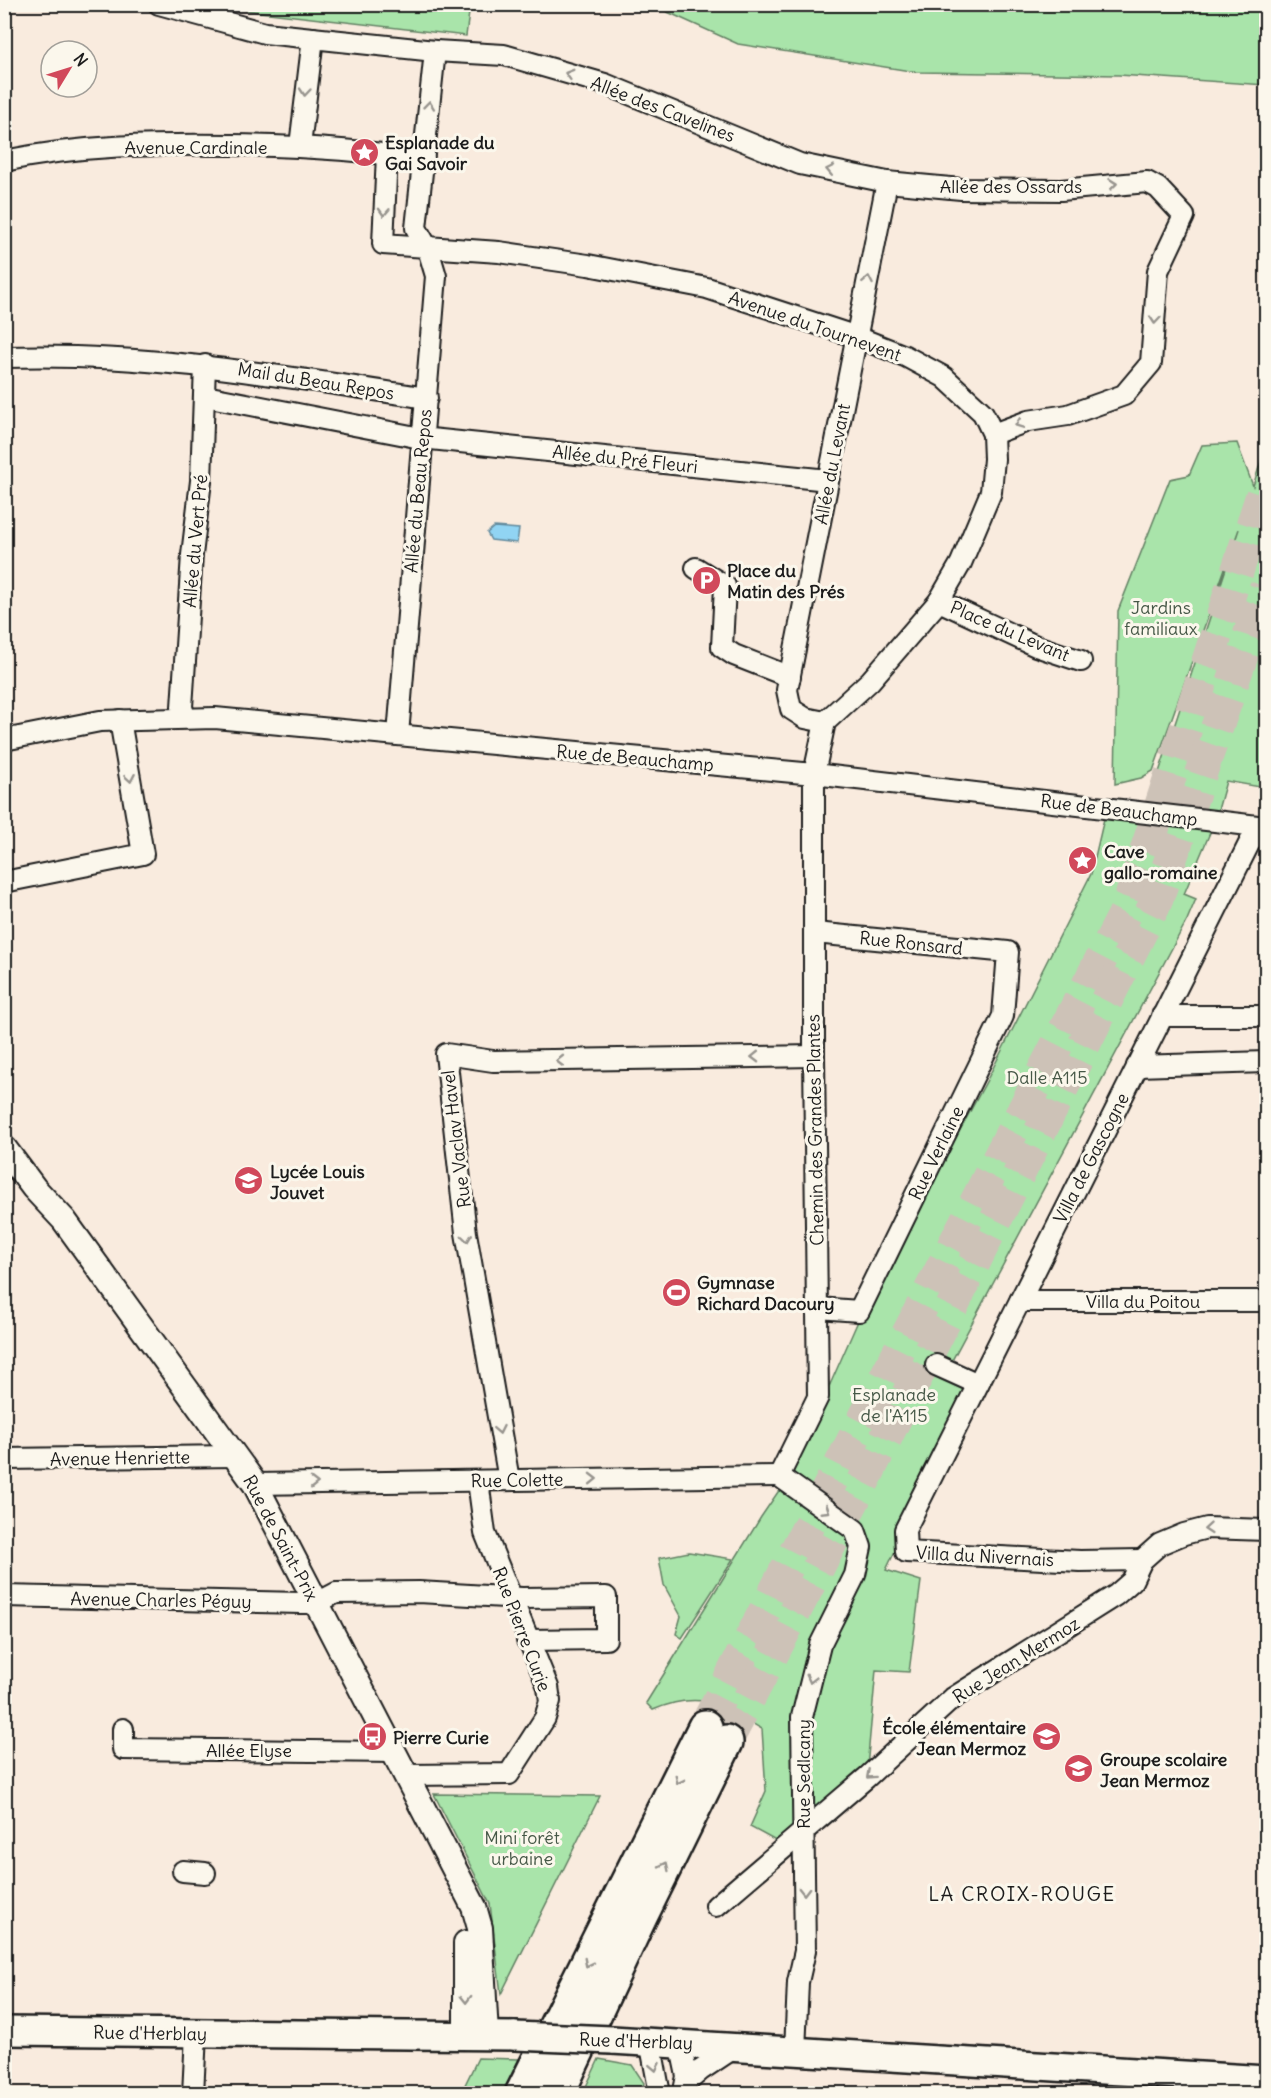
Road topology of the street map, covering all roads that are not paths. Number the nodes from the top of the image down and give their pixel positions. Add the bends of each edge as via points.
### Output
1 (159, 4) edge
2 (313, 38) junction
3 (435, 51) junction
4 (300, 146) junction
5 (387, 154) junction
6 (424, 160) junction
7 (4, 161) edge
8 (887, 182) junction
9 (428, 249) junction
10 (857, 337) junction
11 (4, 357) edge
12 (205, 364) junction
13 (206, 396) junction
14 (427, 398) junction
15 (993, 434) junction
16 (421, 438) junction
17 (828, 480) junction
18 (696, 568) dead end
19 (939, 601) junction
20 (1082, 661) dead end
21 (790, 676) junction
22 (185, 717) junction
23 (120, 720) junction
24 (825, 722) junction
25 (398, 735) junction
26 (4, 740) edge
27 (814, 774) junction
28 (1262, 826) edge
29 (4, 882) edge
30 (815, 933) junction
31 (1008, 952) joint
32 (1162, 1016) junction
33 (1266, 1016) edge
34 (814, 1056) junction
35 (1266, 1062) edge
36 (1137, 1066) junction
37 (7, 1154) edge
38 (1020, 1301) junction
39 (1266, 1301) edge
40 (818, 1308) junction
41 (936, 1365) dead end
42 (978, 1384) junction
43 (235, 1456) junction
44 (4, 1459) edge
45 (778, 1476) junction
46 (509, 1480) junction
47 (478, 1481) junction
48 (255, 1484) junction
49 (1266, 1530) edge
50 (1142, 1560) junction
51 (4, 1596) edge
52 (509, 1596) junction
53 (316, 1603) junction
54 (527, 1640) junction
55 (123, 1729) dead end
56 (395, 1752) junction
57 (407, 1775) junction
58 (803, 1833) junction
59 (183, 1871) dead end
60 (205, 1873) dead end
61 (716, 1906) dead end
62 (4, 2031) edge
63 (196, 2034) junction
64 (476, 2035) junction
65 (650, 2041) junction
66 (680, 2043) junction
67 (737, 2046) junction
68 (795, 2051) junction
69 (1266, 2080) edge
70 (685, 2088) edge
71 (193, 2094) edge
72 (522, 2094) edge
73 (557, 2094) edge
74 (660, 2094) edge

1 - 2 street, Allée des Cavelines via 265,33
2 - 3 street, Allée des Cavelines
2 -> 4 street
6 -> 3 street
8 -> 3 street, Allée des Cavelines via 800,164 605,84 516,58
4 - 5 street, Avenue Cardinale
4 - 7 street, Avenue Cardinale via 157,144
5 - 6 street, Avenue Cardinale
5 -> 9 street, Avenue du Tournevent via 383,244
6 - 9 street, Allée du Beau Repos via 417,228
10 -> 8 street, Allée du Levant
8 -> 15 street, Allée des Ossards via 961,189 1061,190 1147,182 1158,188 1184,216 1158,271 1151,363 1124,395 1068,415 1028,421
9 - 10 street, Avenue du Tournevent via 500,252 706,288
9 - 14 street, Allée du Beau Repos via 435,276
10 - 15 street, Avenue du Tournevent via 944,377 983,413
10 - 17 street, Allée du Levant
11 - 12 street, Mail du Beau Repos
12 - 13 street, Allée du Vert Pré
12 - 14 street, Mail du Beau Repos
13 - 16 street, Mail du Beau Repos
13 - 22 street, Allée du Vert Pré via 182,707
14 - 16 street, Allée du Beau Repos
15 - 19 street, Avenue du Tournevent via 991,492 961,563
16 - 17 street, Allée du Pré Fleuri
16 - 25 street, Allée du Beau Repos
17 - 21 street, Allée du Levant
18 - 21 street via 725,586 722,647
19 - 20 street, Place du Levant via 1036,646
19 - 24 street, Avenue du Tournevent via 870,681
21 - 24 street, Allée du Levant via 787,690 791,709 805,718
22 - 23 street, Rue de Beauchamp
22 - 25 street, Rue de Beauchamp via 304,724
23 - 26 street, Rue de Beauchamp
23 -> 29 street via 143,854
24 - 27 street
25 - 27 street, Rue de Beauchamp
27 - 28 street, Rue de Beauchamp
27 - 30 street, Chemin des Grandes Plantes
28 - 32 street, Villa de Gascogne
30 - 31 street, Rue Ronsard
30 - 34 street, Chemin des Grandes Plantes
31 - 40 street, Rue Verlaine via 1004,1016 859,1311
32 - 33 street
32 - 36 street, Villa de Gascogne
34 - 40 street, Chemin des Grandes Plantes
34 -> 46 street, Rue Vaclav Havel via 486,1061 446,1054 466,1233
35 - 36 street
36 - 38 street, Villa de Gascogne
37 - 43 street, Rue de Saint-Prix via 64,1220
38 - 39 street, Villa du Poitou
38 - 42 street, Villa de Gascogne
40 - 45 street, Chemin des Grandes Plantes via 818,1397
41 - 42 street
42 - 50 street, Villa du Nivernais via 905,1530 906,1552 1080,1561
43 - 44 street, Avenue Henriette
43 - 48 street, Rue de Saint-Prix
46 -> 45 street, Rue Colette
45 -> 58 street, Rue Sedlcany via 855,1530 861,1547 855,1575 820,1645 802,1717
46 - 47 street, Rue Colette
48 -> 47 street, Rue Colette
47 - 52 street, Rue Pierre Curie via 485,1533
48 - 53 street, Rue de Saint-Prix
49 -> 50 street, Rue Jean Mermoz via 1207,1527 1160,1544
50 -> 58 street, Rue Jean Mermoz via 1132,1581 1116,1594 953,1698
51 - 53 street, Avenue Charles Péguy
52 - 53 street via 336,1593
52 - 54 street, Rue Pierre Curie
52 - 54 street via 606,1597 606,1639
53 - 56 street, Rue de Saint-Prix
54 - 57 street, Rue Pierre Curie via 550,1701 545,1718 509,1774
55 - 56 street, Allée Elyse via 123,1749
56 - 57 street, Rue de Saint-Prix
57 - 64 street, Rue de Saint-Prix via 470,1899 480,1928
58 - 61 street, Rue Jean Mermoz
58 -> 68 street, Rue Sedlcany via 805,1951 798,1982
59 - 60 street
62 - 63 main road, Rue d'Herblay
63 - 64 main road, Rue d'Herblay
63 - 71 street
64 - 65 main road, Rue d'Herblay, bridge
65 - 66 main road, Rue d'Herblay
65 -> 74 street
66 - 67 main road, Rue d'Herblay
66 - 70 street
67 - 68 main road, Rue d'Herblay
67 - 70 street via 701,2070
68 - 69 main road, Rue d'Herblay
73 -> 72 highway via 639,1919 716,1735

